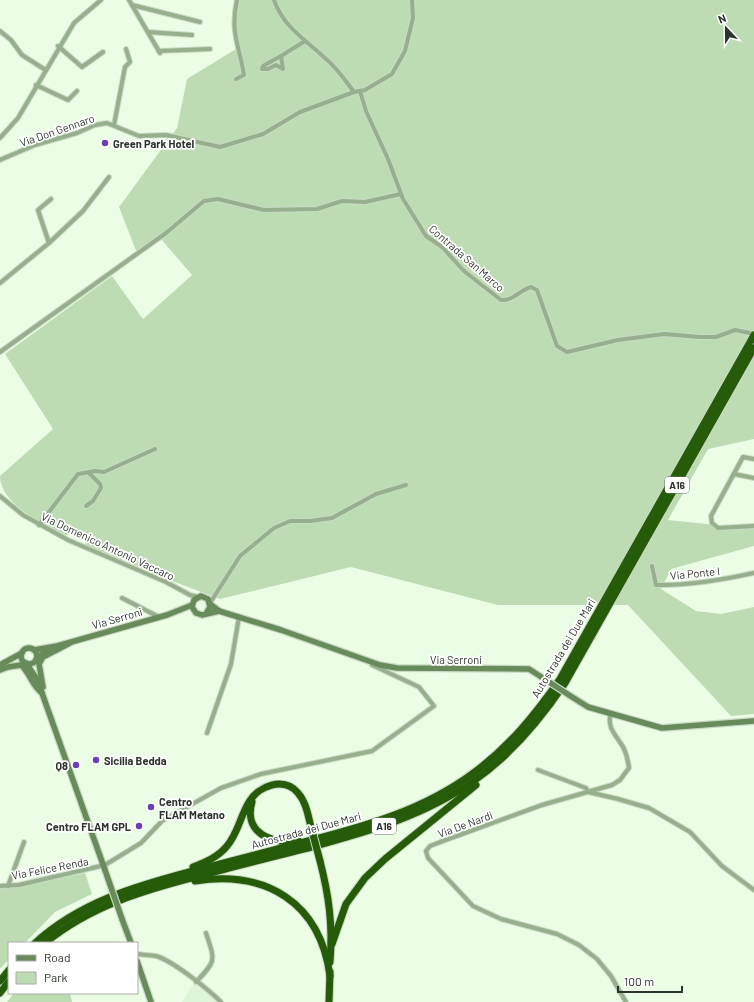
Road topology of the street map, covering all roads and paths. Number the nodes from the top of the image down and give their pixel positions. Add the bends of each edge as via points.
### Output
1 (102, 0) edge
2 (129, 0) edge
3 (237, 0) edge
4 (274, 0) edge
5 (412, 0) edge
6 (132, 5) junction
7 (200, 22) dead end
8 (0, 31) edge
9 (148, 32) junction
10 (192, 35) dead end
11 (305, 41) junction
12 (58, 46) junction
13 (126, 49) dead end
14 (210, 49) dead end
15 (103, 52) dead end
16 (281, 56) junction
17 (44, 69) junction
18 (236, 79) dead end
19 (36, 85) junction
20 (77, 91) dead end
21 (360, 91) junction
22 (354, 92) junction
23 (114, 125) junction
24 (0, 138) edge
25 (0, 160) edge
26 (109, 177) dead end
27 (401, 194) junction
28 (50, 199) dead end
29 (49, 243) junction
30 (0, 283) edge
31 (752, 334) edge
32 (754, 348) edge
33 (0, 352) edge
34 (724, 395) junction
35 (155, 449) dead end
36 (754, 459) edge
37 (90, 473) junction
38 (734, 474) junction
39 (754, 478) edge
40 (406, 485) dead end
41 (0, 496) edge
42 (86, 506) dead end
43 (40, 525) junction
44 (754, 526) edge
45 (652, 566) dead end
46 (624, 573) junction
47 (754, 573) edge
48 (190, 595) junction
49 (199, 597) junction
50 (122, 598) dead end
51 (209, 602) junction
52 (192, 603) junction
53 (182, 610) junction
54 (219, 611) junction
55 (194, 612) junction
56 (207, 612) junction
57 (159, 617) junction
58 (239, 617) junction
59 (74, 641) junction
60 (57, 646) junction
61 (34, 650) junction
62 (22, 653) junction
63 (36, 659) junction
64 (25, 662) junction
65 (0, 664) edge
66 (381, 667) junction
67 (0, 670) edge
68 (37, 679) junction
69 (565, 683) junction
70 (42, 693) junction
71 (611, 713) junction
72 (754, 721) edge
73 (207, 733) dead end
74 (538, 770) dead end
75 (588, 792) junction
76 (257, 793) junction
77 (415, 807) junction
78 (24, 842) dead end
79 (104, 868) junction
80 (0, 886) edge
81 (8, 886) junction
82 (754, 890) edge
83 (97, 909) junction
84 (58, 924) junction
85 (206, 933) dead end
86 (36, 942) edge
87 (46, 942) edge
88 (131, 942) edge
89 (332, 944) junction
90 (138, 954) edge
91 (138, 964) edge
92 (8, 971) edge
93 (330, 976) junction
94 (0, 982) edge
95 (8, 982) edge
96 (196, 982) junction
97 (0, 993) edge
98 (151, 1002) edge
99 (221, 1002) edge
100 (329, 1002) edge
101 (626, 1002) edge

1 - 12 street via 74,23
2 - 6 street
3 - 18 street via 233,18 236,45 244,75
4 - 11 street via 285,24
5 - 21 street, Via Don Gennaro via 413,18 405,51 392,74
6 - 7 street
6 - 9 street
8 - 17 street via 11,40 22,55
9 - 10 street
9 - 14 street via 159,52
11 - 16 street
11 - 22 street via 335,67
12 - 15 street via 82,67
12 - 17 street
13 - 23 street via 130,62 125,67
16 - 16 street via 283,70 276,65 262,70 262,66
17 - 19 street
19 - 20 street via 68,100
19 - 24 street via 18,118
21 - 22 street, Via Don Gennaro
21 - 27 street, Contrada San Marco
22 - 23 street, Via Don Gennaro via 300,112 270,132 220,147 166,135 138,136
23 - 25 street, Via Don Gennaro via 95,125
26 - 29 street via 83,211
27 - 31 street, Contrada San Marco via 426,236 442,247 464,271 501,300 506,301 527,288 537,290 557,346 567,352 618,340 664,334 716,337 735,330
27 - 33 street via 365,202 342,200 317,209 264,210 218,200 204,201 166,233
28 - 29 street via 38,210
29 - 30 street
31 - 34 highway, Autostrada dei Due Mari / A16
32 - 34 highway, Autostrada dei Due Mari / A16
34 - 46 highway, Autostrada dei Due Mari / A16
35 - 37 street via 104,472
36 - 38 street via 743,457
37 - 42 street via 101,488 93,501
37 - 43 street via 76,475
38 - 39 street
38 - 44 street via 711,516 712,523 718,528
40 - 51 street via 376,494 332,518 290,521 274,528 240,556
41 - 43 street, Via Domenico Antonio Vaccaro
43 - 48 street, Via Domenico Antonio Vaccaro
45 - 47 street, Via Ponte I via 656,585 676,586
46 - 69 highway, Autostrada dei Due Mari / A16
46 - 77 highway, Autostrada dei Due Mari / A16 via 560,679 525,726 472,774 440,795
48 - 49 street, Via Domenico Antonio Vaccaro
48 - 52 street
49 - 51 main road, Via Serroni
49 - 52 main road, Via Serroni
50 - 57 street
51 - 54 main road, Via Serroni
51 - 56 main road
52 - 53 main road, Via Serroni
52 - 55 main road
53 - 55 main road, Via Serroni
53 - 57 main road, Via Serroni
54 - 56 main road, Via Serroni
54 - 58 main road, Via Serroni
55 - 56 main road, Via Serroni via 199,615
57 - 59 main road, Via Serroni
58 - 66 main road, Via Serroni
58 - 73 street via 231,664
59 - 60 main road, Via Serroni
59 - 70 main road via 43,658 39,664
60 - 61 main road
60 - 63 main road
61 - 62 main road via 27,649
61 - 63 main road
62 - 64 main road
62 - 65 main road
63 - 64 main road via 31,664
63 - 68 main road
64 - 65 main road
64 - 68 main road
66 - 71 main road, Via Serroni, bridge via 529,669 588,707
66 - 79 street, Via Felice Renda via 419,687 434,706 372,751 261,774 221,788 162,822 141,844
67 - 70 main road via 8,666 21,665
68 - 70 main road
69 - 83 highway, Autostrada dei Due Mari / A16 via 542,717 505,756 476,780 431,807 386,826 175,882 122,898
69 - 89 highway via 544,719 521,745 364,878 346,904
70 - 79 main road
71 - 72 main road, Via Serroni via 662,728
71 - 75 street, Via De Nardi via 610,727 623,746 629,768 620,780 612,785
74 - 75 street via 586,788
75 - 82 street via 649,808 690,832 722,866
75 - 101 street, Via De Nardi via 542,805 437,844 427,849 426,854 473,906 501,919 557,934 579,945 597,959
76 - 77 highway via 250,812 253,825 262,835 282,841 318,835
76 - 84 highway via 249,802 231,841 219,854 192,867 106,894 79,908
76 - 89 highway, bridge via 265,787 278,784 295,790 304,803 330,907
77 - 84 highway, Autostrada dei Due Mari / A16 via 361,827 138,886 95,903
78 - 81 street
79 - 81 street, Via Felice Renda
79 - 88 main road, bridge
80 - 81 street, Via Felice Renda
83 - 87 highway, Autostrada dei Due Mari / A16
83 - 93 highway via 194,881 220,878 254,882 283,894 308,918 323,943
84 - 86 highway, Autostrada dei Due Mari / A16
85 - 96 street via 214,957 211,966
89 - 93 highway
90 - 96 street via 157,957
91 - 98 main road
92 - 94 highway
93 - 100 highway
95 - 97 highway
96 - 99 street

